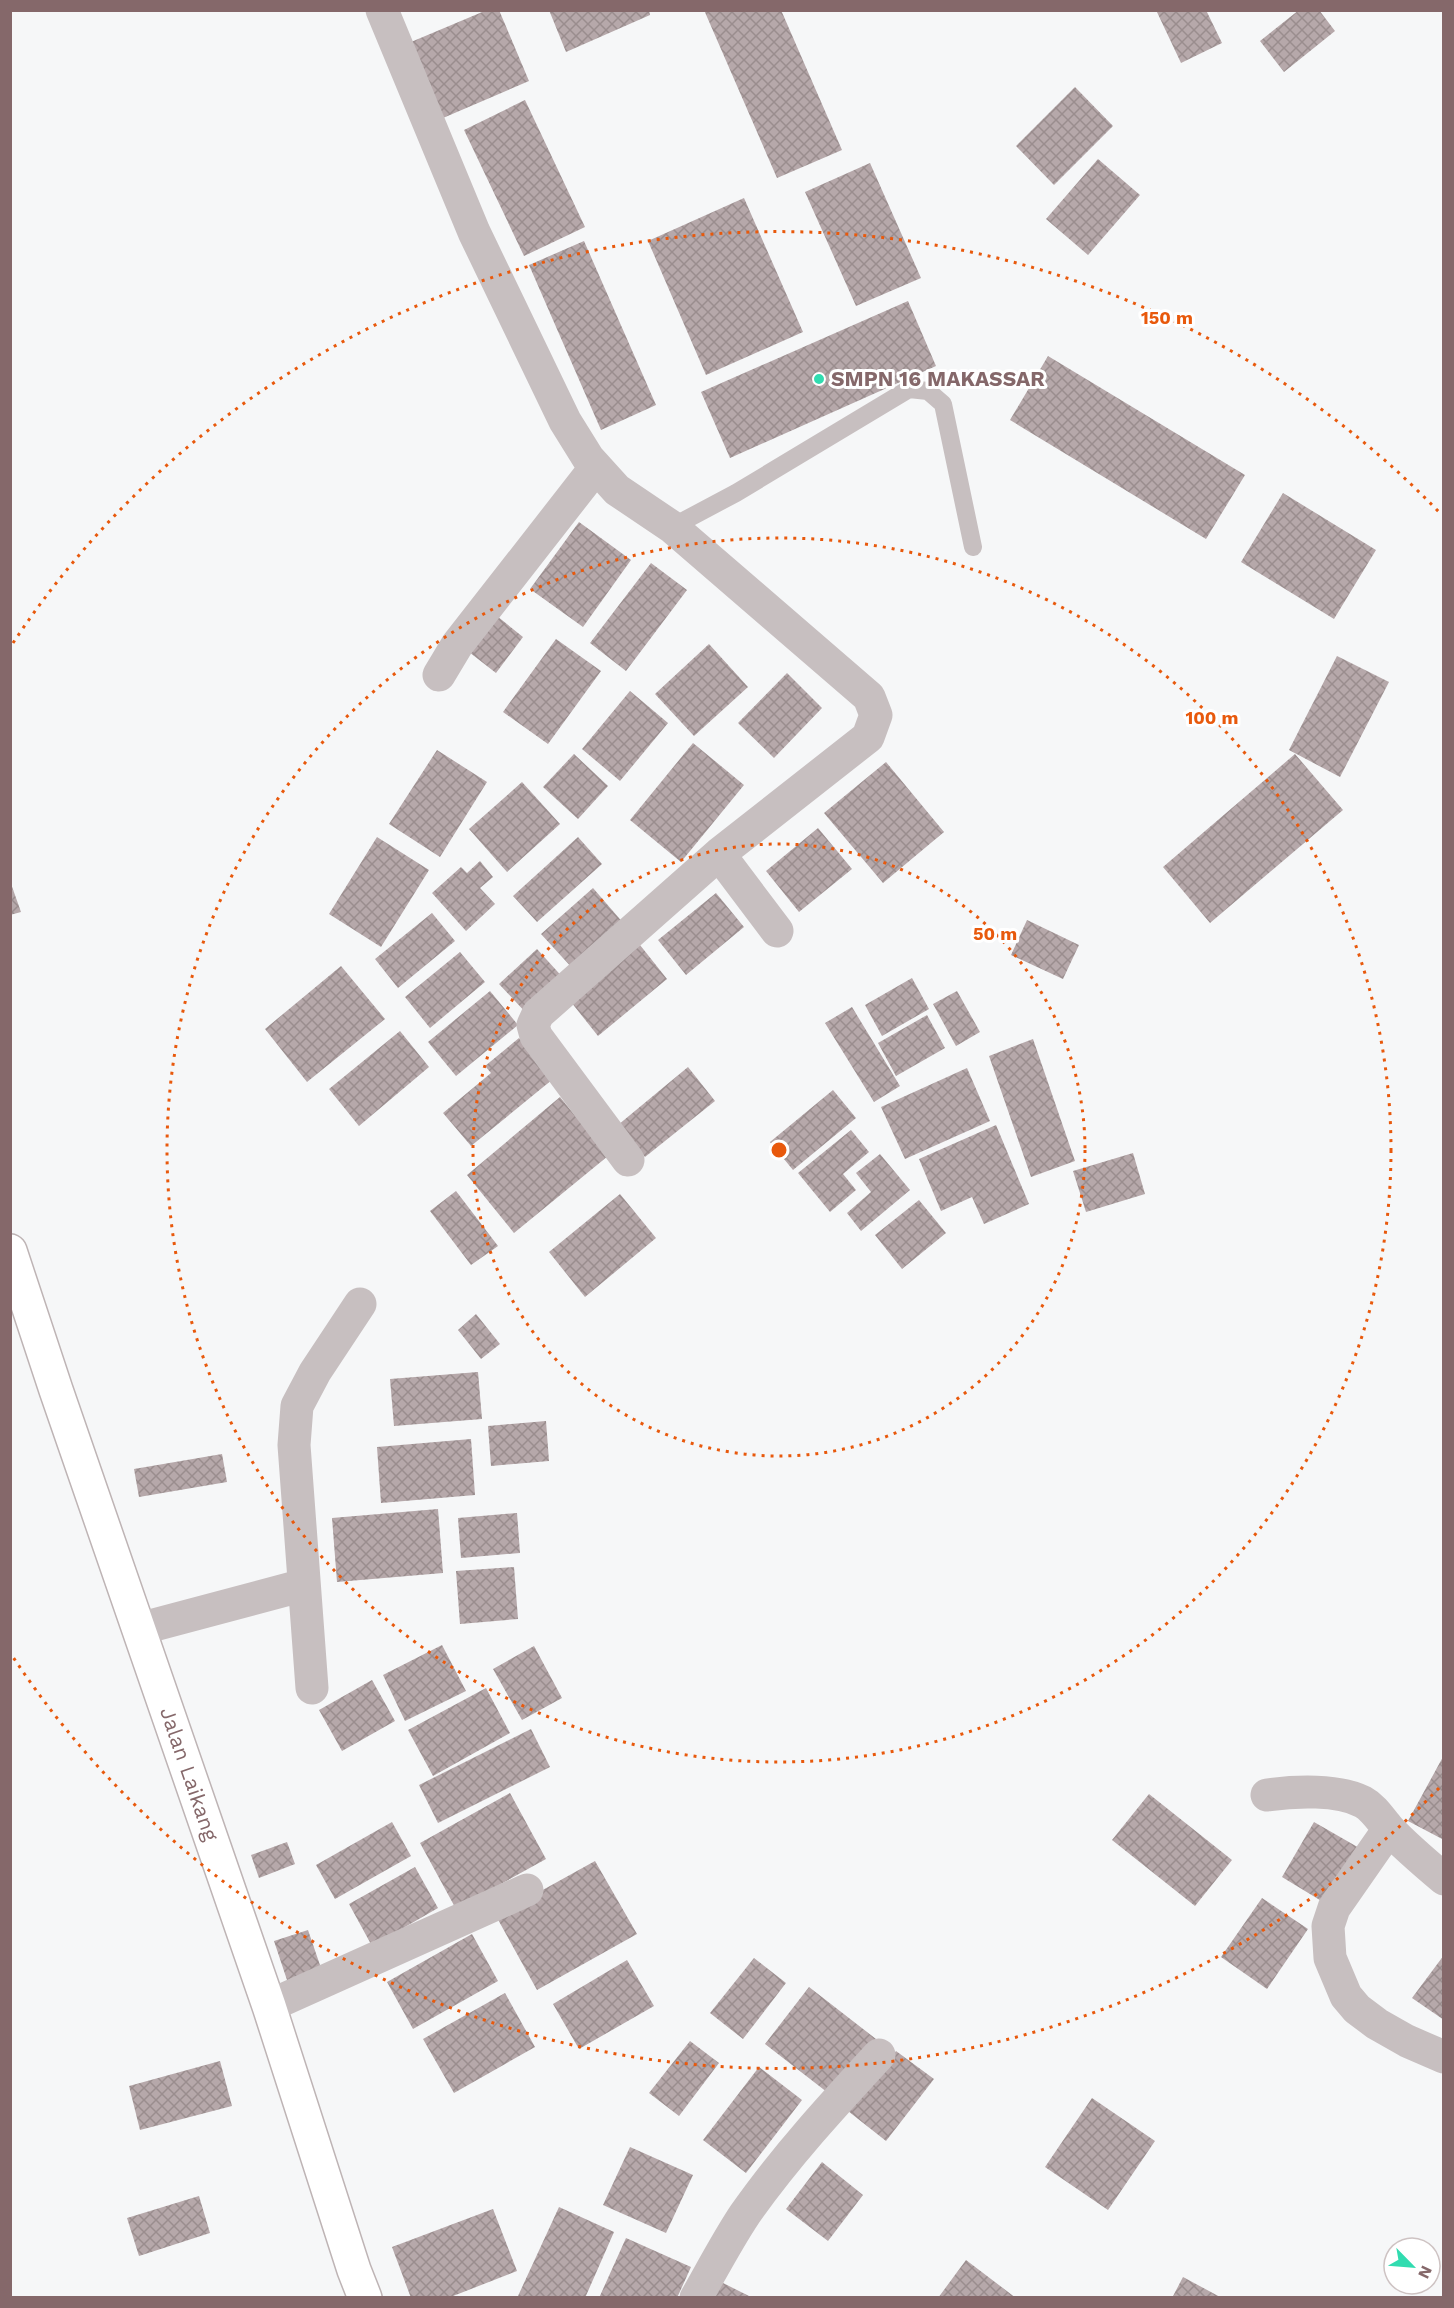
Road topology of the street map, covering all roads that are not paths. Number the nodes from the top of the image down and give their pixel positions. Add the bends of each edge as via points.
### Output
1 (382, 10) edge
2 (596, 467) junction
3 (672, 527) junction
4 (973, 547) dead end
5 (440, 675) dead end
6 (719, 854) junction
7 (777, 931) dead end
8 (628, 1160) dead end
9 (10, 1251) edge
10 (360, 1304) dead end
11 (304, 1585) junction
12 (139, 1629) junction
13 (312, 1688) dead end
14 (1267, 1795) dead end
15 (1389, 1829) junction
16 (1443, 1879) edge
17 (527, 1890) dead end
18 (269, 2006) junction
19 (879, 2055) dead end
20 (1443, 2057) edge
21 (364, 2298) edge
22 (696, 2298) edge

1 - 2 street via 474,232 565,421
2 - 3 street via 617,490
2 - 5 street via 457,645
3 - 4 lane via 909,389 928,391 943,404
3 - 6 street via 869,697 876,715 868,737
6 - 7 street
6 - 8 street via 538,1014 533,1025 536,1036
9 - 12 main road, Jalan Laikang
10 - 11 street via 297,1406 294,1445
11 - 12 street
11 - 13 street
12 - 18 main road, Jalan Laikang
14 - 15 street via 1289,1792 1347,1796 1364,1803
15 - 16 street
15 - 20 street via 1334,1908 1328,1926 1330,1958 1346,1996 1357,2009 1407,2041
17 - 18 street
18 - 21 main road, Jalan Laikang
19 - 22 street via 822,2116 770,2181

